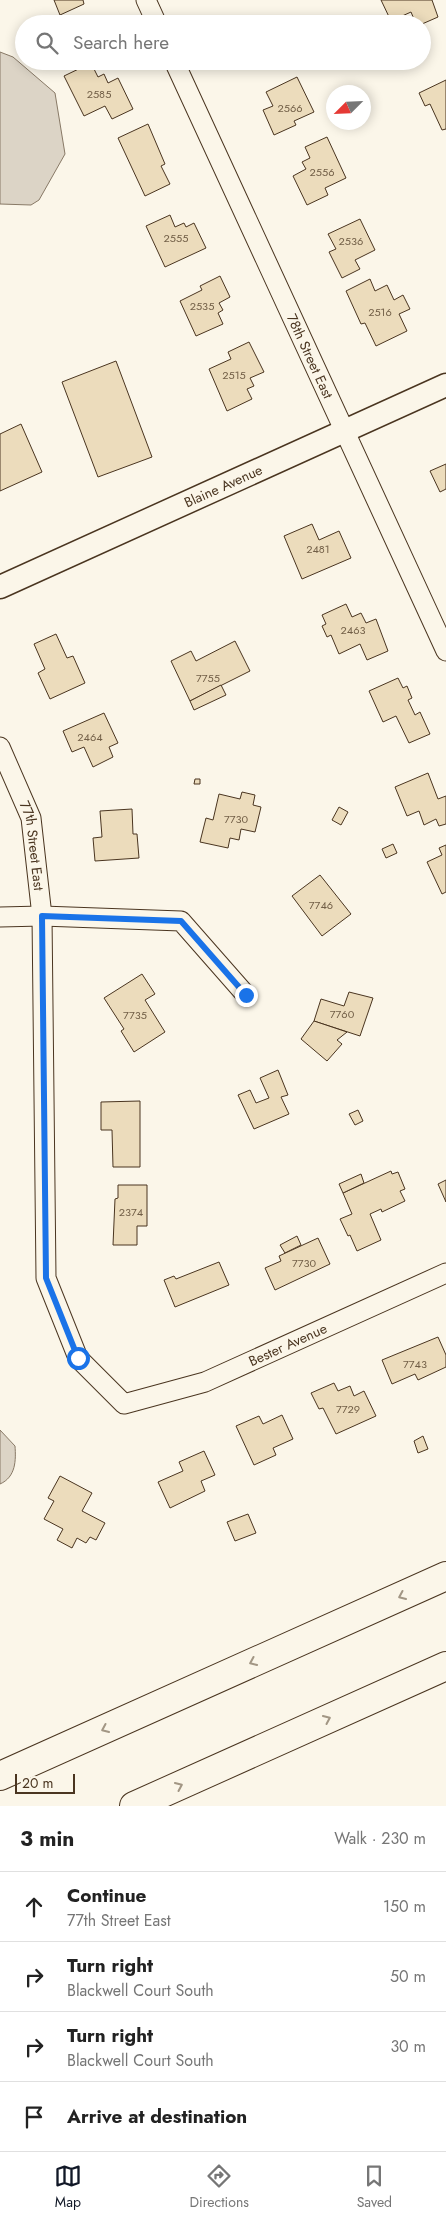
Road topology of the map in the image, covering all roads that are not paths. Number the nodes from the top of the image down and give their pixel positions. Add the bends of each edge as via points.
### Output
1 (146, 0) edge
2 (153, 15) edge
3 (178, 70) edge
4 (446, 385) edge
5 (345, 431) junction
6 (0, 587) edge
7 (446, 651) edge
8 (0, 747) edge
9 (42, 916) junction
10 (0, 917) edge
11 (246, 995) dead end
12 (446, 1273) edge
13 (124, 1404) joint
14 (446, 1576) edge
15 (446, 1666) edge
16 (0, 1776) edge
17 (134, 1806) edge

1 - 2 street
3 - 5 street, 78th Street East
4 - 5 street, Blaine Avenue
5 - 6 street, Blaine Avenue
5 - 7 street, 78th Street East
8 - 9 street, 77th Street East via 31,818
9 - 10 street
9 - 11 street via 181,921
9 - 13 street, 77th Street East via 46,1278 78,1358
12 - 13 street, Bester Avenue via 205,1382
14 -> 16 highway
17 -> 15 highway

